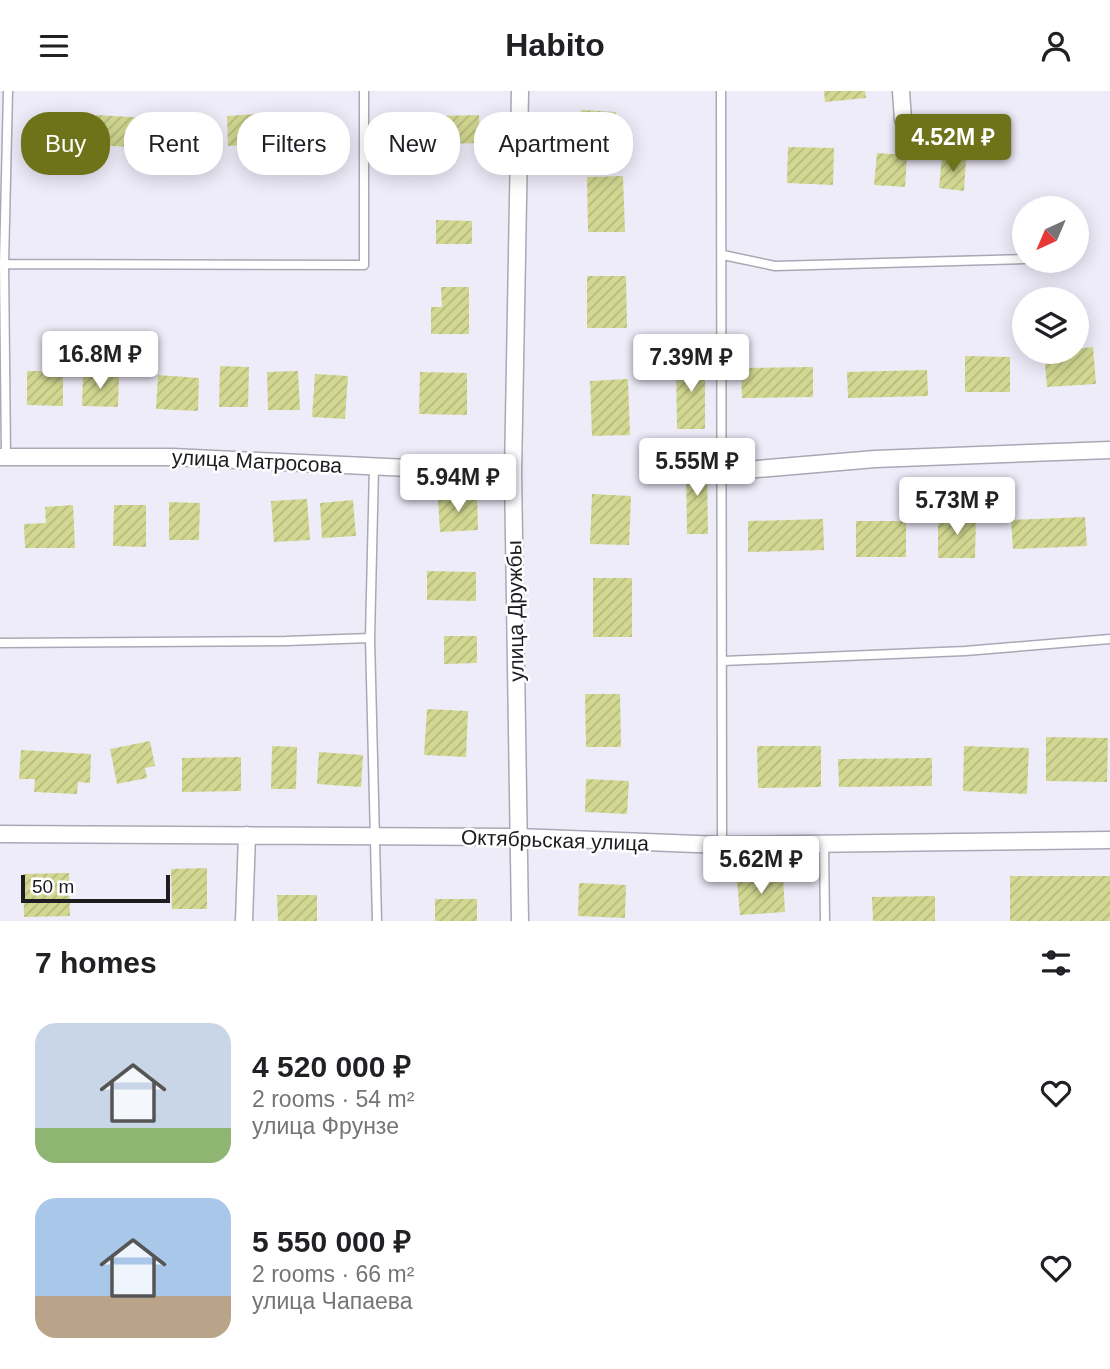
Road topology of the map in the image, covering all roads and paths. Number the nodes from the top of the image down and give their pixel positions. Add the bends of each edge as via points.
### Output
1 (8, 91) edge
2 (364, 91) edge
3 (520, 91) edge
4 (721, 91) edge
5 (901, 91) edge
6 (902, 120) dead end
7 (723, 255) junction
8 (1012, 259) edge
9 (4, 264) junction
10 (1110, 450) edge
11 (3, 457) edge
12 (374, 466) junction
13 (722, 472) junction
14 (513, 473) junction
15 (370, 638) junction
16 (1110, 639) edge
17 (0, 643) edge
18 (723, 661) junction
19 (0, 834) edge
20 (247, 835) junction
21 (376, 836) junction
22 (519, 837) junction
23 (1110, 840) edge
24 (722, 845) junction
25 (824, 845) junction
26 (244, 921) edge
27 (377, 921) edge
28 (520, 921) edge
29 (825, 921) edge

1 - 9 lane
2 - 9 lane via 364,265
3 - 14 street, улица Дружбы
4 - 7 lane
5 - 6 street
7 - 8 lane via 775,267
7 - 13 lane
9 - 11 lane
10 - 13 street via 876,459
11 - 12 street, улица Матросова via 173,457
12 - 14 street, улица Матросова
12 - 15 lane
13 - 18 lane
14 - 22 street, улица Дружбы
15 - 17 lane
15 - 21 lane
16 - 18 lane via 965,651
18 - 24 lane
19 - 20 street, Октябрьская улица
20 - 21 street, Октябрьская улица
20 - 26 street
21 - 22 street, Октябрьская улица
21 - 27 lane
22 - 24 street, Октябрьская улица
22 - 28 street, улица Дружбы
23 - 25 street, Октябрьская улица
24 - 25 street, Октябрьская улица
25 - 29 lane

